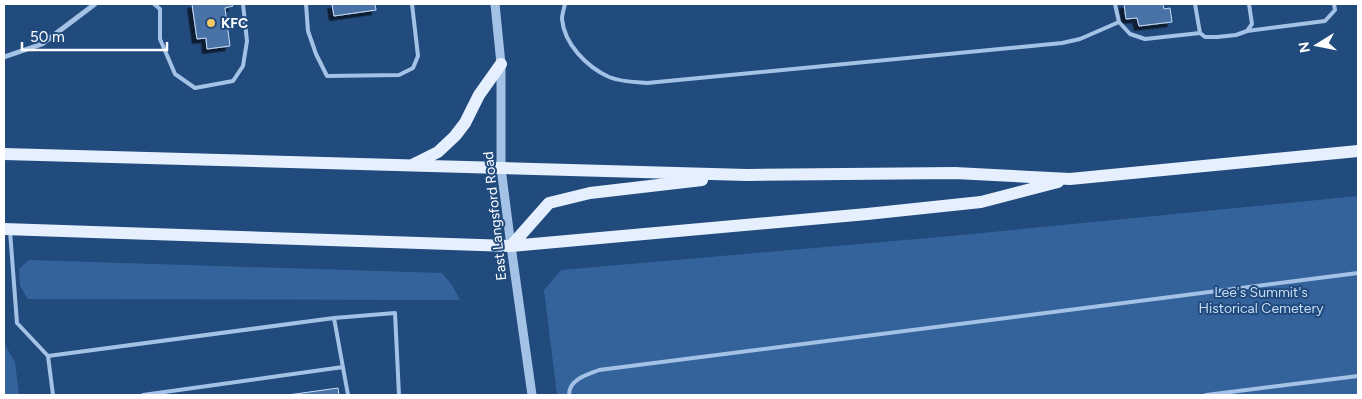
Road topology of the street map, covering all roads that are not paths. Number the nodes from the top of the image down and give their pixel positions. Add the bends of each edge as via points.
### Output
1 (95, 4) edge
2 (154, 4) edge
3 (244, 4) edge
4 (306, 4) edge
5 (412, 4) edge
6 (495, 4) edge
7 (565, 4) edge
8 (1115, 4) edge
9 (1195, 4) edge
10 (1249, 4) edge
11 (1334, 4) edge
12 (1119, 22) junction
13 (1247, 31) junction
14 (1200, 33) junction
15 (4, 57) edge
16 (501, 64) junction
17 (1358, 151) edge
18 (4, 154) edge
19 (411, 165) junction
20 (501, 168) junction
21 (747, 175) junction
22 (1070, 179) junction
23 (7, 229) edge
24 (510, 246) junction
25 (1358, 273) edge
26 (334, 318) junction
27 (48, 356) junction
28 (343, 368) junction
29 (1358, 376) edge
30 (53, 395) edge
31 (143, 395) edge
32 (348, 395) edge
33 (399, 395) edge
34 (532, 395) edge
35 (569, 395) edge
36 (1206, 395) edge

1 - 15 street via 42,44
2 - 3 lane via 160,9 160,39 175,74 195,88 233,81 244,66 247,40
4 - 5 lane via 308,31 327,76 399,76 413,68 418,56
6 - 16 street, East Langsford Road
7 - 12 lane via 562,18 566,36 576,51 610,78 627,82 1062,44
8 - 12 lane
9 - 14 lane
10 - 13 lane via 1252,24
11 - 13 lane via 1335,10 1325,21
12 - 14 lane via 1130,34 1145,39
13 - 14 lane via 1216,37 1205,37
16 - 19 main road via 455,136 438,152
16 - 20 street, East Langsford Road
17 - 22 main road
18 - 19 main road
19 - 20 main road
20 - 21 main road
20 - 24 street, East Langsford Road
21 - 22 main road via 956,173
21 - 24 main road via 590,193 549,203
22 - 24 main road via 981,202
23 - 24 main road
23 - 27 lane via 17,323
24 - 34 street, East Langsford Road
25 - 35 lane via 599,370 577,378
26 - 27 lane
26 - 28 lane
26 - 33 lane via 395,313
27 - 30 lane
28 - 31 lane
28 - 32 lane
29 - 36 lane

